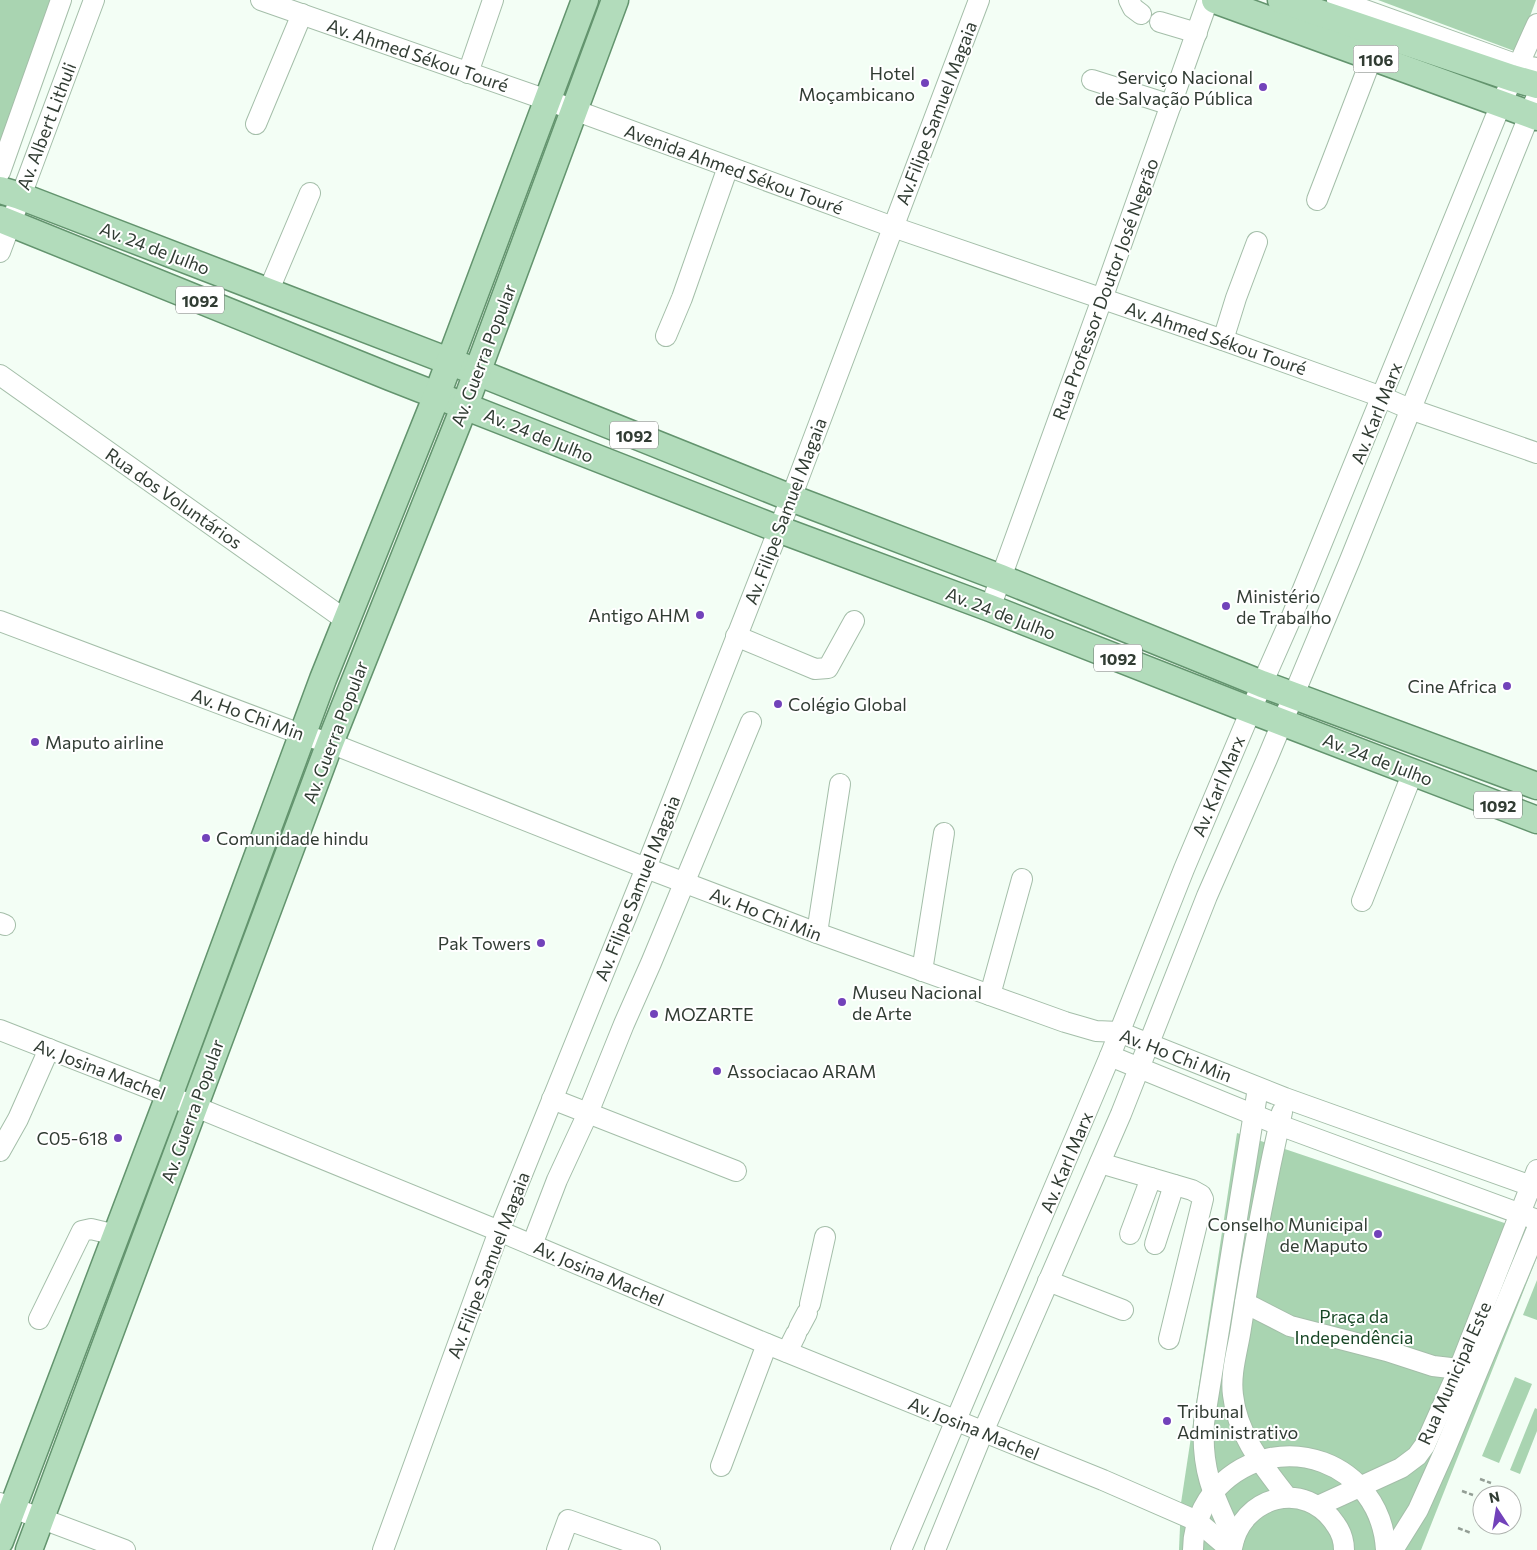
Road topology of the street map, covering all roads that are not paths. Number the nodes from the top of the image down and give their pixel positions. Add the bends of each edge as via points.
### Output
1 (61, 0) edge
2 (94, 0) edge
3 (261, 0) edge
4 (493, 0) edge
5 (585, 0) edge
6 (615, 0) edge
7 (979, 0) edge
8 (1208, 0) edge
9 (1215, 0) edge
10 (1281, 0) edge
11 (1337, 0) edge
12 (283, 4) edge
13 (302, 14) junction
14 (1160, 22) dead end
15 (1537, 24) edge
16 (1197, 33) junction
17 (1372, 57) junction
18 (1522, 70) edge
19 (468, 72) junction
20 (1092, 80) dead end
21 (1537, 85) edge
22 (547, 100) junction
23 (1501, 104) junction
24 (1171, 106) junction
25 (1534, 109) edge
26 (574, 110) junction
27 (256, 124) dead end
28 (728, 167) junction
29 (0, 172) edge
30 (10, 193) edge
31 (310, 193) dead end
32 (1317, 200) dead end
33 (5, 221) edge
34 (893, 227) junction
35 (1257, 242) dead end
36 (0, 252) edge
37 (268, 292) junction
38 (1102, 299) junction
39 (666, 336) dead end
40 (1223, 340) junction
41 (449, 362) junction
42 (477, 372) junction
43 (0, 375) edge
44 (437, 395) junction
45 (1382, 398) junction
46 (465, 405) junction
47 (1410, 409) junction
48 (1537, 453) edge
49 (791, 498) junction
50 (778, 529) junction
51 (1001, 578) junction
52 (990, 608) junction
53 (0, 621) edge
54 (347, 621) junction
55 (854, 621) dead end
56 (736, 636) junction
57 (1262, 684) junction
58 (1294, 695) junction
59 (1250, 710) junction
60 (751, 722) dead end
61 (1282, 723) junction
62 (303, 735) junction
63 (330, 743) junction
64 (1413, 772) junction
65 (840, 784) dead end
66 (1537, 786) edge
67 (1537, 820) edge
68 (944, 833) dead end
69 (646, 868) junction
70 (1022, 878) dead end
71 (685, 883) junction
72 (1362, 901) dead end
73 (817, 933) junction
74 (922, 971) junction
75 (990, 995) junction
76 (0, 1030) edge
77 (1119, 1032) junction
78 (1149, 1042) junction
79 (49, 1050) junction
80 (1110, 1056) junction
81 (1138, 1067) junction
82 (1258, 1088) junction
83 (169, 1096) junction
84 (1285, 1098) junction
85 (552, 1099) junction
86 (194, 1107) junction
87 (588, 1113) junction
88 (1253, 1114) junction
89 (1279, 1125) junction
90 (0, 1151) edge
91 (1100, 1163) junction
92 (736, 1171) dead end
93 (1152, 1178) junction
94 (1535, 1181) edge
95 (1174, 1185) junction
96 (1529, 1217) edge
97 (1537, 1229) edge
98 (499, 1231) junction
99 (1130, 1234) dead end
100 (116, 1235) junction
101 (825, 1237) dead end
102 (1155, 1244) dead end
103 (532, 1245) junction
104 (1048, 1282) junction
105 (1245, 1303) junction
106 (1123, 1310) dead end
107 (40, 1319) dead end
108 (1169, 1339) dead end
109 (767, 1344) junction
110 (786, 1352) junction
111 (1459, 1369) junction
112 (956, 1420) junction
113 (983, 1432) junction
114 (1417, 1456) junction
115 (1259, 1460) junction
116 (721, 1466) dead end
117 (1435, 1471) junction
118 (1361, 1486) junction
119 (1212, 1493) junction
120 (1287, 1497) junction
121 (7, 1506) edge
122 (1318, 1506) junction
123 (42, 1518) junction
124 (1197, 1521) junction
125 (0, 1541) edge
126 (1232, 1546) edge
127 (29, 1550) edge
128 (125, 1550) edge
129 (382, 1550) edge
130 (557, 1550) edge
131 (650, 1550) edge
132 (901, 1550) edge
133 (935, 1550) edge
134 (1193, 1550) edge
135 (1344, 1550) edge
136 (1386, 1550) edge
137 (1393, 1550) edge

1 - 29 street, Av. Albert Lithuli
2 - 30 street, Av. Albert Lithuli
3 - 12 street, Av. Ahmed Sékou Touré
4 - 19 street
5 - 22 main road, Av. Guerra Popular
6 - 26 main road, Av. Guerra Popular
7 - 34 street, Av.Filipe Samuel Magaia
8 - 16 street, Rua Professor Doutor José Negrão
9 - 17 main road, 1106
10 - 18 main road, 1106
11 - 18 street
12 - 13 street, Av. Ahmed Sékou Touré
13 - 19 street, Av. Ahmed Sékou Touré
13 - 27 street
14 - 16 street
15 - 18 street, Av. Karl Marx
16 - 24 street, Rua Professor Doutor José Negrão
17 - 23 main road, 1106
17 - 32 street
18 - 21 main road, 1106
18 - 23 street, Av. Karl Marx
19 - 22 street, Av. Ahmed Sékou Touré
20 - 24 street
22 - 26 street, Av. Ahmed Sékou Touré
22 - 41 main road, Av. Guerra Popular
23 - 25 main road, 1106
23 - 45 street, Av. Karl Marx
24 - 38 street, Rua Professor Doutor José Negrão
25 - 47 street, Av. Karl Marx
26 - 28 street, Avenida Ahmed Sékou Touré
26 - 42 main road, Av. Guerra Popular
28 - 34 street, Avenida Ahmed Sékou Touré
28 - 39 street
30 - 33 street, Av. Albert Lithuli
30 - 37 main road, Av. 24 de Julho / 1092
31 - 37 street
33 - 36 street, Av. Albert Lithuli
33 - 44 main road, Av. 24 de Julho / 1092
34 - 38 street, Av. Ahmed Sékou Touré
34 - 49 street, Av. Filipe Samuel Magaia
35 - 40 street
37 - 41 main road, Av. 24 de Julho / 1092
38 - 40 street, Av. Ahmed Sékou Touré
38 - 51 street, Rua Professor Doutor José Negrão
40 - 45 street, Av. Ahmed Sékou Touré
41 - 42 main road, Av. 24 de Julho
41 - 44 main road, Av. Guerra Popular
42 - 46 main road, Av. Guerra Popular
42 - 49 main road, Av. 24 de Julho / 1092
43 - 54 street, Rua dos Voluntários
44 - 46 main road, Av. 24 de Julho
44 - 54 main road, Av. Guerra Popular
45 - 47 street, Av. Ahmed Sékou Touré
45 - 57 street, Av. Karl Marx
46 - 50 main road, Av. 24 de Julho / 1092
46 - 63 main road, Av. Guerra Popular
47 - 48 street, Av. Ahmed Sékou Touré
47 - 58 street, Av. Karl Marx
49 - 50 street, Av. Filipe Samuel Magaia
49 - 51 main road, Av. 24 de Julho / 1092
50 - 52 main road, Av. 24 de Julho / 1092
50 - 56 street, Av. Filipe Samuel Magaia
51 - 52 street, Rua Professor Doutor José Negrão
51 - 57 main road, Av. 24 de Julho / 1092
52 - 59 main road, Av. 24 de Julho / 1092
53 - 62 street, Av. Ho Chi Min
54 - 62 main road, Av. Guerra Popular
55 - 56 street via 828,668 822,670 815,670
56 - 69 street, Av. Filipe Samuel Magaia
57 - 58 main road, Av. 24 de Julho / 1092
57 - 59 street, Av. Karl Marx
58 - 61 street, Av. Karl Marx
58 - 66 main road, Av. 24 de Julho / 1092
59 - 61 main road, Av. 24 de Julho / 1092
59 - 77 street, Av. Karl Marx
60 - 71 street
61 - 64 main road, Av. 24 de Julho / 1092
61 - 78 street, Av. Karl Marx
62 - 63 street, Av. Ho Chi Min
62 - 83 main road, Av. Guerra Popular
63 - 69 street, Av. Ho Chi Min
63 - 86 main road, Av. Guerra Popular
64 - 67 main road, Av. 24 de Julho / 1092
64 - 72 street
65 - 73 street
68 - 74 street
69 - 71 street, Av. Ho Chi Min
69 - 85 street, Av. Filipe Samuel Magaia
70 - 75 street
71 - 73 street, Av. Ho Chi Min
71 - 87 street
73 - 74 street, Av. Ho Chi Min
74 - 75 street, Av. Ho Chi Min
75 - 77 street, Av. Ho Chi Min via 1080,1026
76 - 79 street, Av. Josina Machel
77 - 78 street, Av. Ho Chi Min
77 - 80 street, Av. Karl Marx
78 - 81 street, Av. Karl Marx
78 - 82 street, Av. Ho Chi Min
79 - 83 street, Av. Josina Machel
79 - 90 street
80 - 81 street, Av. Ho Chi Min
80 - 112 street, Av. Karl Marx
81 - 88 street, Av. Ho Chi Min
81 - 91 street, Av. Karl Marx
82 - 84 street, Av. Ho Chi Min
82 - 88 street
83 - 86 street, Av. Josina Machel
83 - 100 main road, Av. Guerra Popular
84 - 89 street
84 - 94 street, Av. Ho Chi Min
85 - 87 street
85 - 98 street, Av. Filipe Samuel Magaia
86 - 98 street, Av. Josina Machel
86 - 123 main road, Av. Guerra Popular
87 - 92 street
87 - 103 street
88 - 89 street, Av. Ho Chi Min
88 - 119 street via 1204,1423 1205,1463
89 - 96 street, Av. Ho Chi Min
89 - 105 street
91 - 93 street
91 - 104 street, Av. Karl Marx
93 - 95 street
93 - 99 street
94 - 96 street, Rua Municipal Este
95 - 102 street
95 - 108 street via 1201,1195 1203,1202
96 - 111 street, Rua Municipal Este
97 - 117 street, Rua Municipal Este
98 - 103 street, Av. Josina Machel
98 - 129 street, Av. Filipe Samuel Magaia
100 - 107 street via 82,1230
100 - 121 main road, Av. Guerra Popular
101 - 110 street via 803,1320
103 - 109 street, Av. Josina Machel
104 - 106 street
104 - 113 street, Av. Karl Marx
105 - 111 street via 1290,1326 1432,1366
105 - 115 street via 1233,1395 1244,1434
109 - 110 street, Av. Josina Machel
109 - 116 street
110 - 112 street, Av. Josina Machel
111 - 114 street, Rua Municipal Este
112 - 113 street, Av. Josina Machel
112 - 132 street, Av. Karl Marx
113 - 124 street, Av. Josina Machel
113 - 133 street, Av. Karl Marx
114 - 117 street
114 - 118 street, Rua Municipal Este via 1401,1468
115 - 118 street via 1287,1455 1314,1458 1340,1469
115 - 119 street via 1242,1467
115 - 120 street
117 - 137 street, Rua Municipal Este via 1418,1510
118 - 122 street, Rua Municipal Este
118 - 136 street via 1376,1508 1385,1534
119 - 124 street
119 - 126 street
120 - 122 street via 1303,1499
120 - 126 street via 1254,1509 1241,1522
121 - 123 street
121 - 125 main road, Av. Guerra Popular
122 - 135 street via 1331,1516 1340,1530
123 - 127 main road, Av. Guerra Popular
123 - 128 street
124 - 126 street, Av. Josina Machel
124 - 134 street
130 - 131 street via 568,1520

